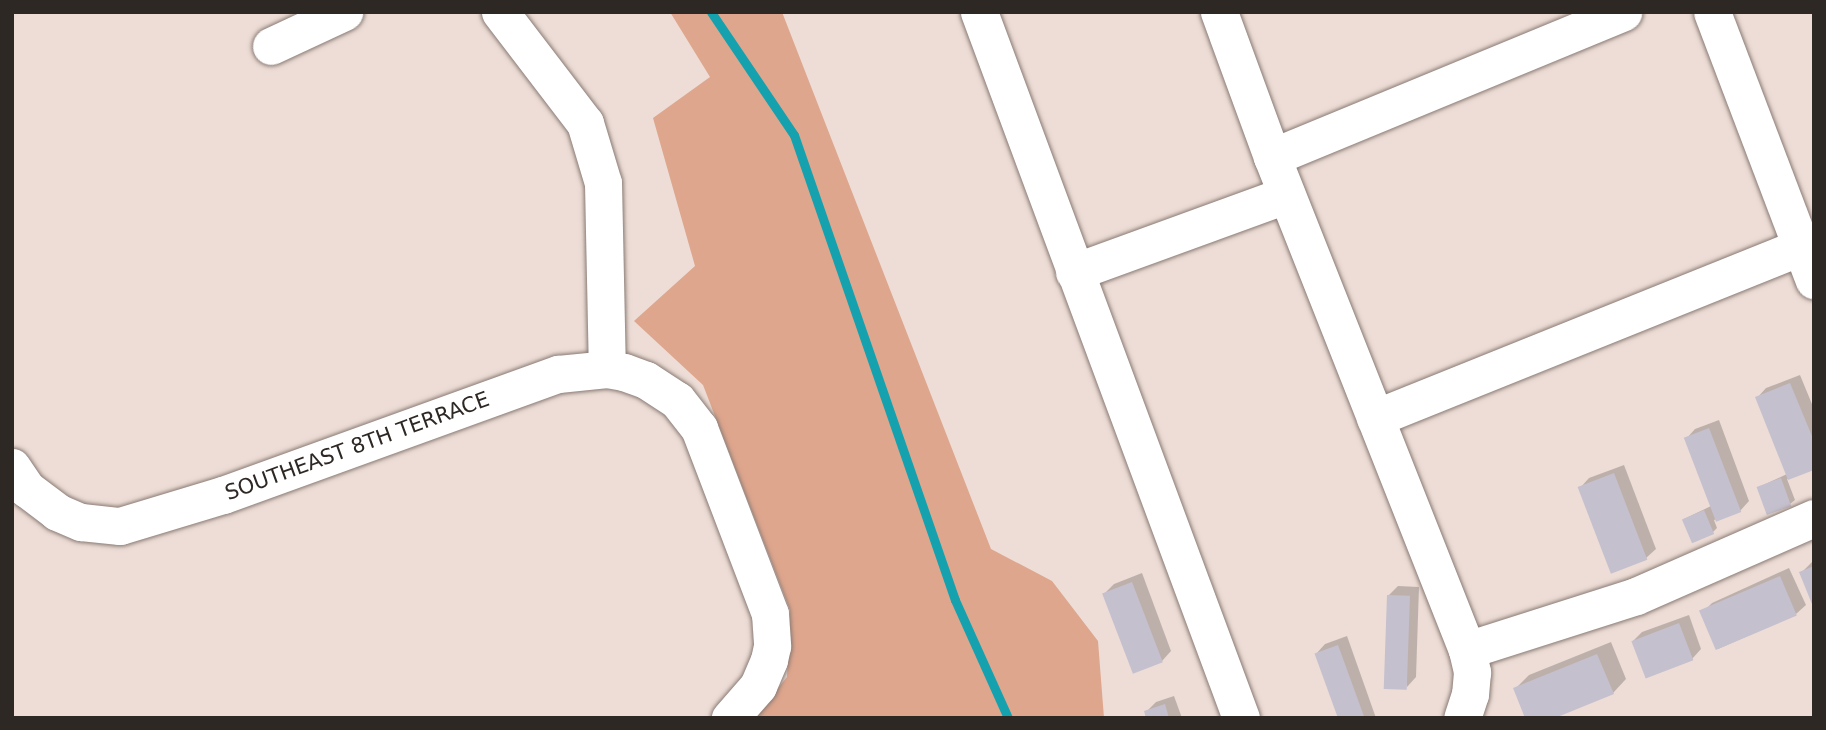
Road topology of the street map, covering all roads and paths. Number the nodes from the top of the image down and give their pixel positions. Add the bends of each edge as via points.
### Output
1 (344, 12) edge
2 (500, 12) edge
3 (978, 12) edge
4 (1219, 12) edge
5 (1622, 12) edge
6 (1712, 12) edge
7 (271, 46) dead end
8 (1272, 158) junction
9 (1286, 195) junction
10 (1807, 263) edge
11 (1074, 272) junction
12 (607, 369) junction
13 (1376, 418) junction
14 (12, 467) edge
15 (1814, 518) edge
16 (1467, 650) junction
17 (730, 718) edge
18 (1241, 718) edge
19 (1462, 718) edge

1 - 7 street
2 - 12 street via 585,123 603,183
3 - 11 street
4 - 8 street
5 - 8 street
6 - 10 street
8 - 9 street
9 - 11 street
9 - 13 street
10 - 13 street
11 - 18 street
12 - 14 street, SOUTHEAST 8TH TERRACE via 558,373 223,495 120,526 81,522 57,512 27,489
12 - 17 street, SOUTHEAST 8TH TERRACE via 656,385 677,400 699,428 770,614 772,646 758,686
13 - 16 street
15 - 16 street via 1636,596
16 - 19 street via 1472,672

